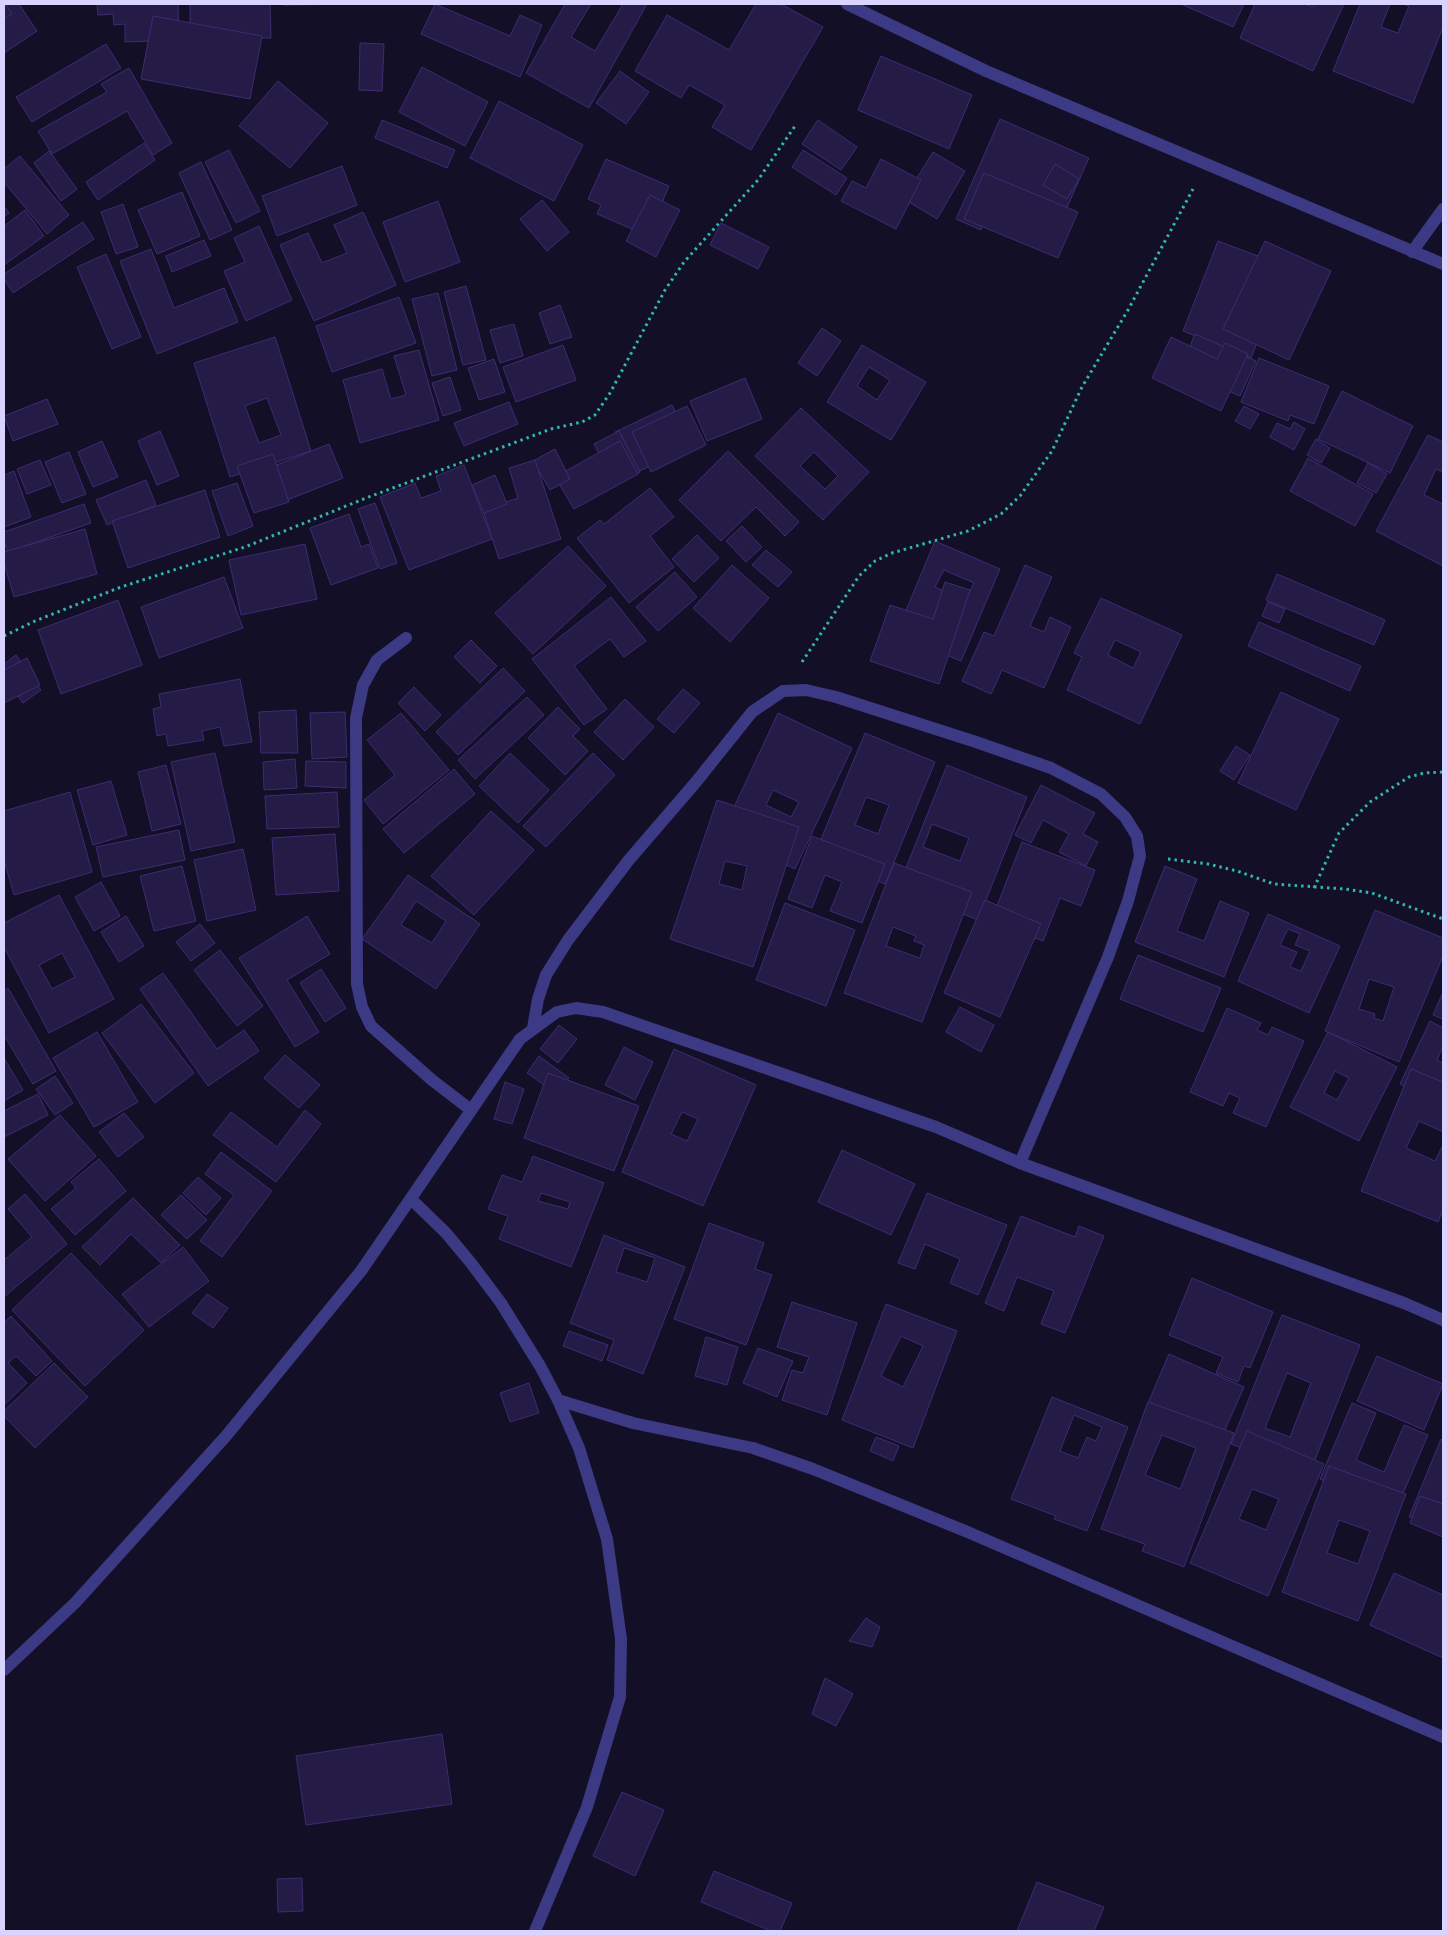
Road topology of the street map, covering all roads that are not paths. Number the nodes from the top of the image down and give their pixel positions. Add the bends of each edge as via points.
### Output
1 (847, 4) edge
2 (1443, 209) edge
3 (1412, 252) junction
4 (1443, 264) edge
5 (406, 638) dead end
6 (533, 1028) junction
7 (471, 1110) junction
8 (1020, 1163) junction
9 (411, 1199) junction
10 (1443, 1320) edge
11 (558, 1400) junction
12 (4, 1670) edge
13 (1443, 1737) edge
14 (535, 1931) edge

1 - 3 street via 986,70
2 - 3 street
3 - 4 street
5 - 7 street via 378,660 363,685 356,718 357,984 362,1007 371,1026
6 - 7 street via 520,1038
6 - 8 street via 557,1012 576,1008 603,1012 936,1127
6 - 8 street via 546,975 568,940 628,861 752,712 783,691 806,690 836,697 1051,768 1101,794 1126,817 1137,836 1140,856 1108,957
7 - 9 street
8 - 10 street
9 - 11 street via 446,1232 501,1303
9 - 12 street via 361,1271 226,1436 75,1603
11 - 13 street via 633,1423 753,1448 813,1469
11 - 14 street via 578,1448 607,1539 621,1639 620,1697 587,1807

